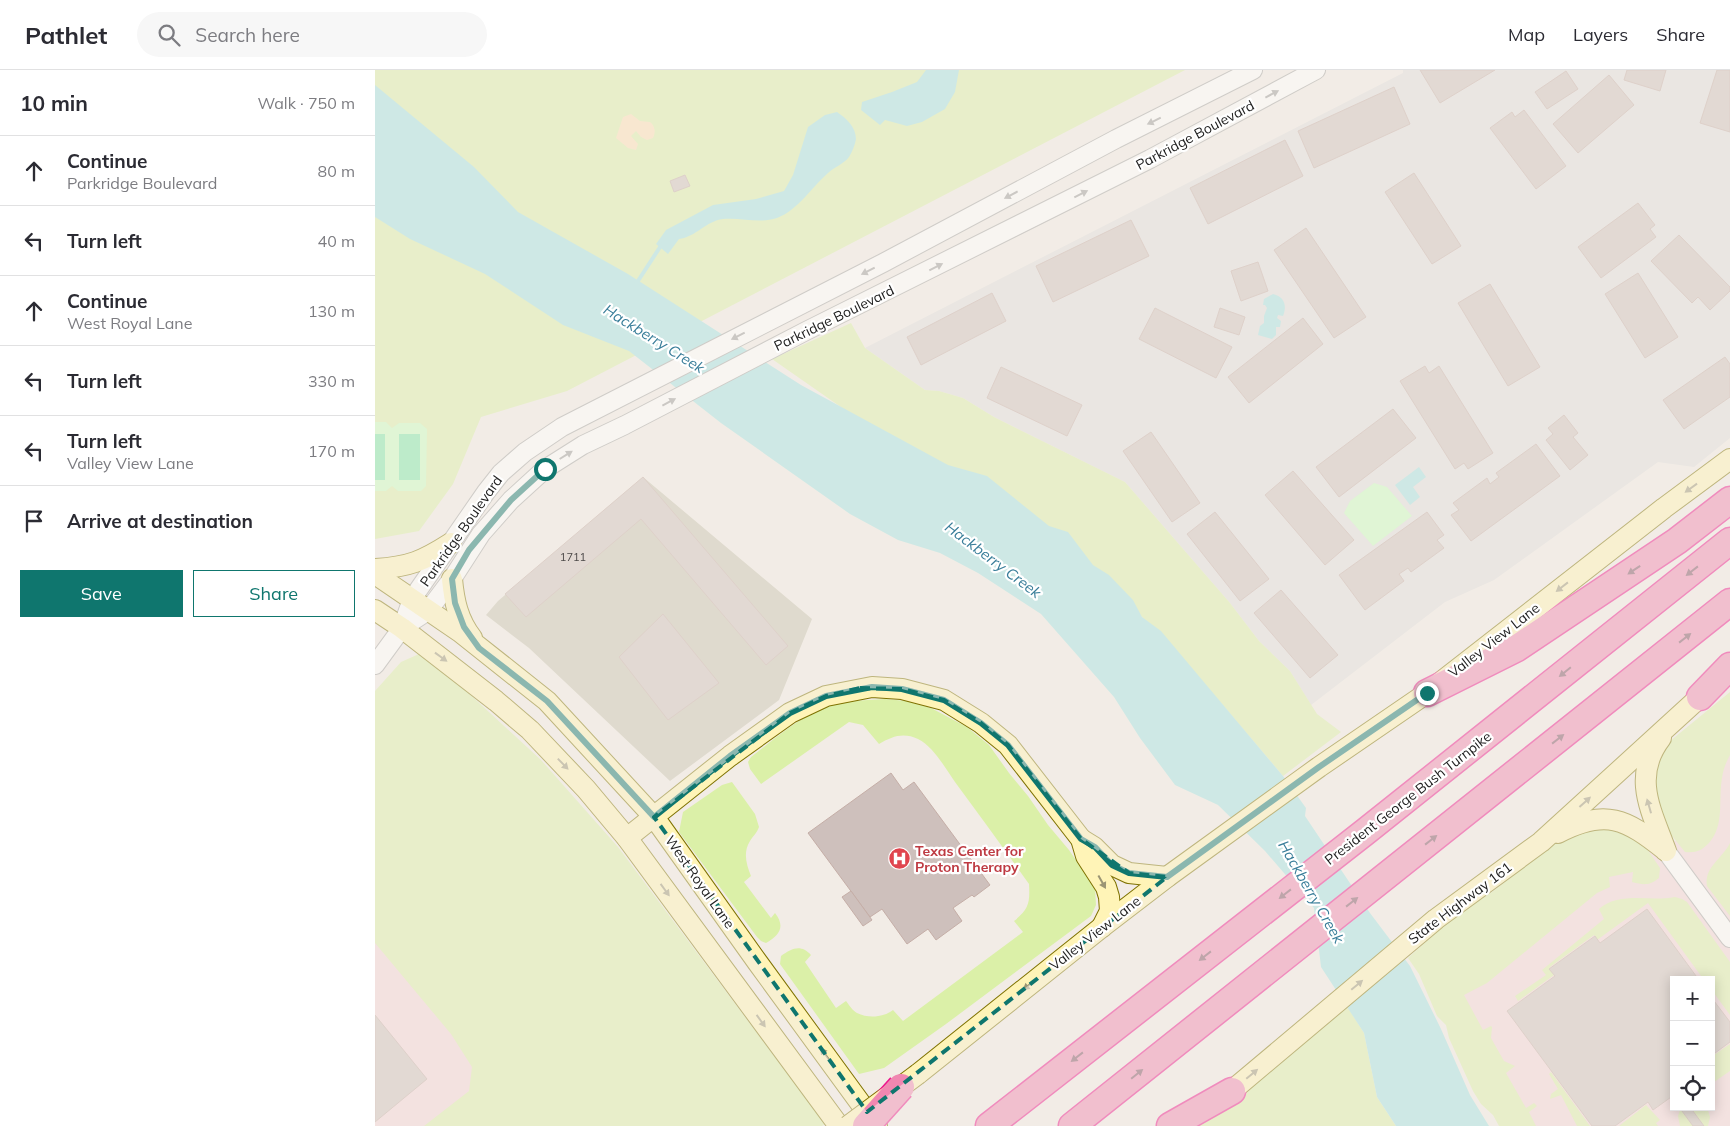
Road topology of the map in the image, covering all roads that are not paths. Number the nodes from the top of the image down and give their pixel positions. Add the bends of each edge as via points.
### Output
1 (1253, 70) edge
2 (1317, 70) edge
3 (1730, 459) edge
4 (1730, 500) edge
5 (1730, 541) edge
6 (451, 543) junction
7 (375, 569) edge
8 (375, 574) edge
9 (452, 579) junction
10 (1730, 602) edge
11 (420, 605) junction
12 (375, 610) edge
13 (402, 628) junction
14 (479, 648) junction
15 (375, 664) edge
16 (1730, 666) edge
17 (1730, 674) edge
18 (1427, 693) junction
19 (1700, 697) junction
20 (1674, 720) junction
21 (654, 817) junction
22 (627, 838) junction
23 (1081, 839) junction
24 (1541, 842) junction
25 (1667, 851) junction
26 (1167, 877) junction
27 (1102, 927) junction
28 (1730, 938) edge
29 (910, 1081) junction
30 (1232, 1091) junction
31 (839, 1126) edge
32 (848, 1126) edge
33 (866, 1126) edge
34 (877, 1126) edge
35 (989, 1126) edge
36 (1072, 1126) edge
37 (1170, 1126) edge
38 (1186, 1126) edge

1 -> 6 street, Parkridge Boulevard via 562,426 501,473
9 -> 2 street, Parkridge Boulevard via 481,534 511,500 545,469 583,445 1150,160
3 -> 18 main road, Valley View Lane
4 -> 18 highway via 1677,542 1517,648
5 -> 35 highway, President George Bush Turnpike
6 - 7 main road via 426,559 398,568
6 - 11 street, Parkridge Boulevard
8 - 11 main road, West Royal Lane
9 - 11 street, Parkridge Boulevard
9 - 14 main road via 455,603 464,627
36 -> 10 highway
11 - 13 street, Parkridge Boulevard
11 - 14 main road, West Royal Lane
12 - 13 main road
13 - 15 street, Parkridge Boulevard
13 -> 22 main road via 530,730
14 - 21 main road, West Royal Lane via 547,701
16 - 19 highway
17 - 19 main road, State Highway 161
18 - 26 main road, Valley View Lane
19 - 20 main road, State Highway 161
24 -> 20 main road, State Highway 161
25 -> 20 main road via 1648,805 1645,789 1650,758 1657,742
21 - 22 main road
21 - 23 main road via 790,713 826,696 872,687 902,689 944,700 981,723 1008,745
34 -> 21 main road, West Royal Lane
22 -> 31 main road
23 - 26 main road via 1095,847 1112,865 1129,873
23 -> 27 main road via 1086,856 1109,897 1110,911
24 - 25 main road via 1569,827 1602,819 1631,825
30 -> 24 main road, State Highway 161 via 1436,919
25 - 28 street
26 - 27 main road, Valley View Lane
27 -> 29 main road, Valley View Lane
29 - 32 main road, Valley View Lane, bridge
29 - 33 highway, bridge
30 - 37 highway
30 - 38 main road, State Highway 161

